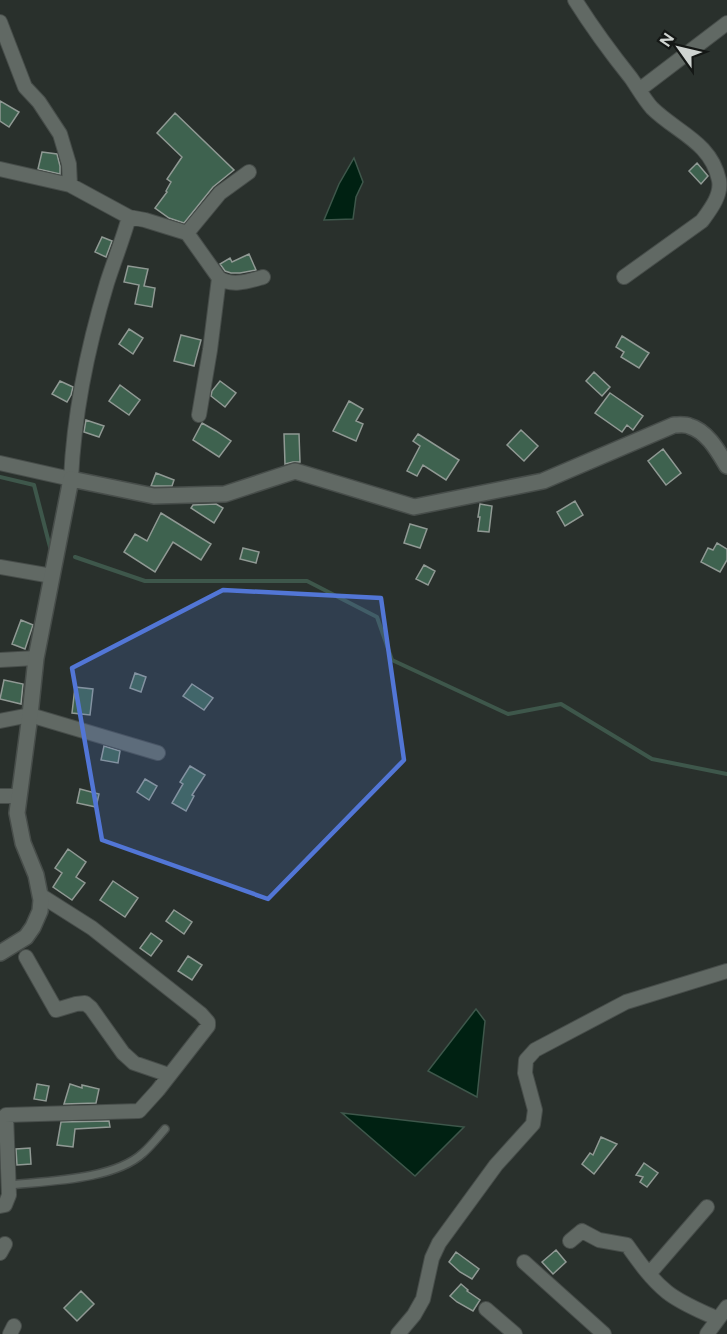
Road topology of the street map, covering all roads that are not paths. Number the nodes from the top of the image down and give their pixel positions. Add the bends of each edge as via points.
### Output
1 (575, 0) edge
2 (0, 22) edge
3 (727, 23) edge
4 (6, 57) edge
5 (639, 90) junction
6 (0, 169) edge
7 (249, 171) dead end
8 (70, 185) junction
9 (723, 189) edge
10 (129, 217) junction
11 (187, 233) junction
12 (624, 277) dead end
13 (219, 278) junction
14 (263, 278) dead end
15 (199, 415) dead end
16 (0, 464) edge
17 (727, 466) edge
18 (70, 479) junction
19 (0, 567) edge
20 (52, 576) junction
21 (36, 658) junction
22 (0, 660) edge
23 (30, 715) junction
24 (0, 721) edge
25 (158, 753) dead end
26 (0, 796) edge
27 (19, 796) junction
28 (40, 895) junction
29 (0, 953) edge
30 (26, 957) dead end
31 (727, 970) edge
32 (170, 1075) junction
33 (165, 1129) dead end
34 (9, 1185) junction
35 (0, 1206) edge
36 (706, 1208) dead end
37 (570, 1241) dead end
38 (524, 1262) dead end
39 (649, 1274) junction
40 (727, 1307) edge
41 (486, 1309) dead end
42 (718, 1319) junction
43 (398, 1334) edge
44 (515, 1334) edge
45 (604, 1334) edge
46 (707, 1334) edge

1 - 5 street
2 - 4 street
3 - 5 street
4 - 8 street via 60,134 69,164
5 - 9 street via 653,108 700,145
6 - 8 street
7 - 11 street via 220,193
8 - 10 street
9 - 12 street via 702,221
10 - 11 street
10 - 18 street via 95,330 77,411
11 - 13 street
13 - 14 street via 225,283
13 - 15 street
16 - 18 street
17 - 18 street via 704,433 688,425 674,425 543,481 414,507 295,471 225,494 154,496
18 - 20 street
19 - 20 street
20 - 21 street
21 - 22 street
21 - 23 street
23 - 24 street
23 - 25 street
23 - 27 street
26 - 27 street
27 - 28 street via 16,813
28 - 29 street via 40,911 33,927 26,937
28 - 32 street via 92,928 208,1022
30 - 32 street via 56,1010 85,1004 134,1063
31 - 43 street via 626,1002 529,1055 525,1073 535,1110 533,1124 496,1165 439,1243 423,1299
32 - 34 street via 139,1111 6,1115
33 - 34 lane via 142,1154 123,1165 86,1177
34 - 35 street via 9,1195
36 - 39 street
37 - 39 street via 582,1231 599,1240 627,1245
38 - 45 street
39 - 42 street via 667,1292
40 - 42 street
41 - 44 street
42 - 46 street

